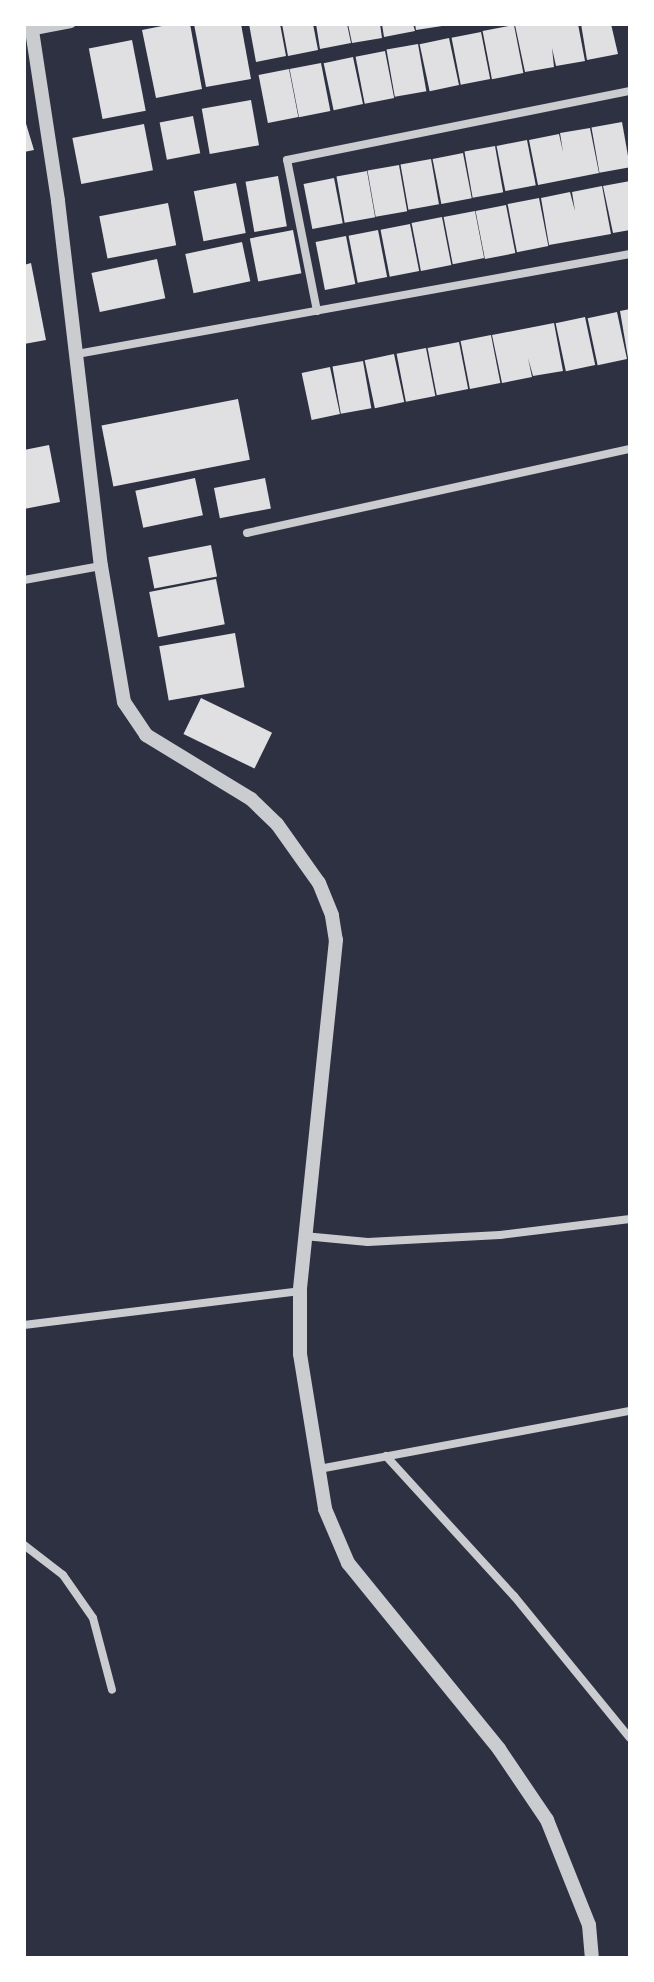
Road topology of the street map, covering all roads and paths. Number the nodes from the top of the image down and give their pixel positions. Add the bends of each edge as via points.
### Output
1 (71, 24) edge
2 (29, 30) edge
3 (630, 91) edge
4 (630, 254) edge
5 (317, 311) junction
6 (77, 354) junction
7 (630, 449) edge
8 (247, 533) dead end
9 (101, 566) junction
10 (24, 580) edge
11 (630, 1219) edge
12 (303, 1236) junction
13 (300, 1291) junction
14 (24, 1325) edge
15 (630, 1411) edge
16 (386, 1456) junction
17 (319, 1469) junction
18 (24, 1545) edge
19 (112, 1690) dead end
20 (630, 1738) edge
21 (592, 1958) edge

1 - 2 street
2 - 6 street
3 - 5 street via 287,160
4 - 5 street
5 - 6 street
6 - 9 street
7 - 8 street
9 - 10 street
9 - 12 street via 130,715 166,751 251,799 277,824 319,883 332,916 336,940
11 - 12 street via 500,1235 368,1242
12 - 13 street
13 - 14 street
13 - 17 street via 300,1354
15 - 16 street
16 - 17 street
16 - 20 street via 514,1596
17 - 21 street via 325,1509 348,1563 499,1749 547,1820 589,1925
18 - 19 street via 63,1575 93,1618

